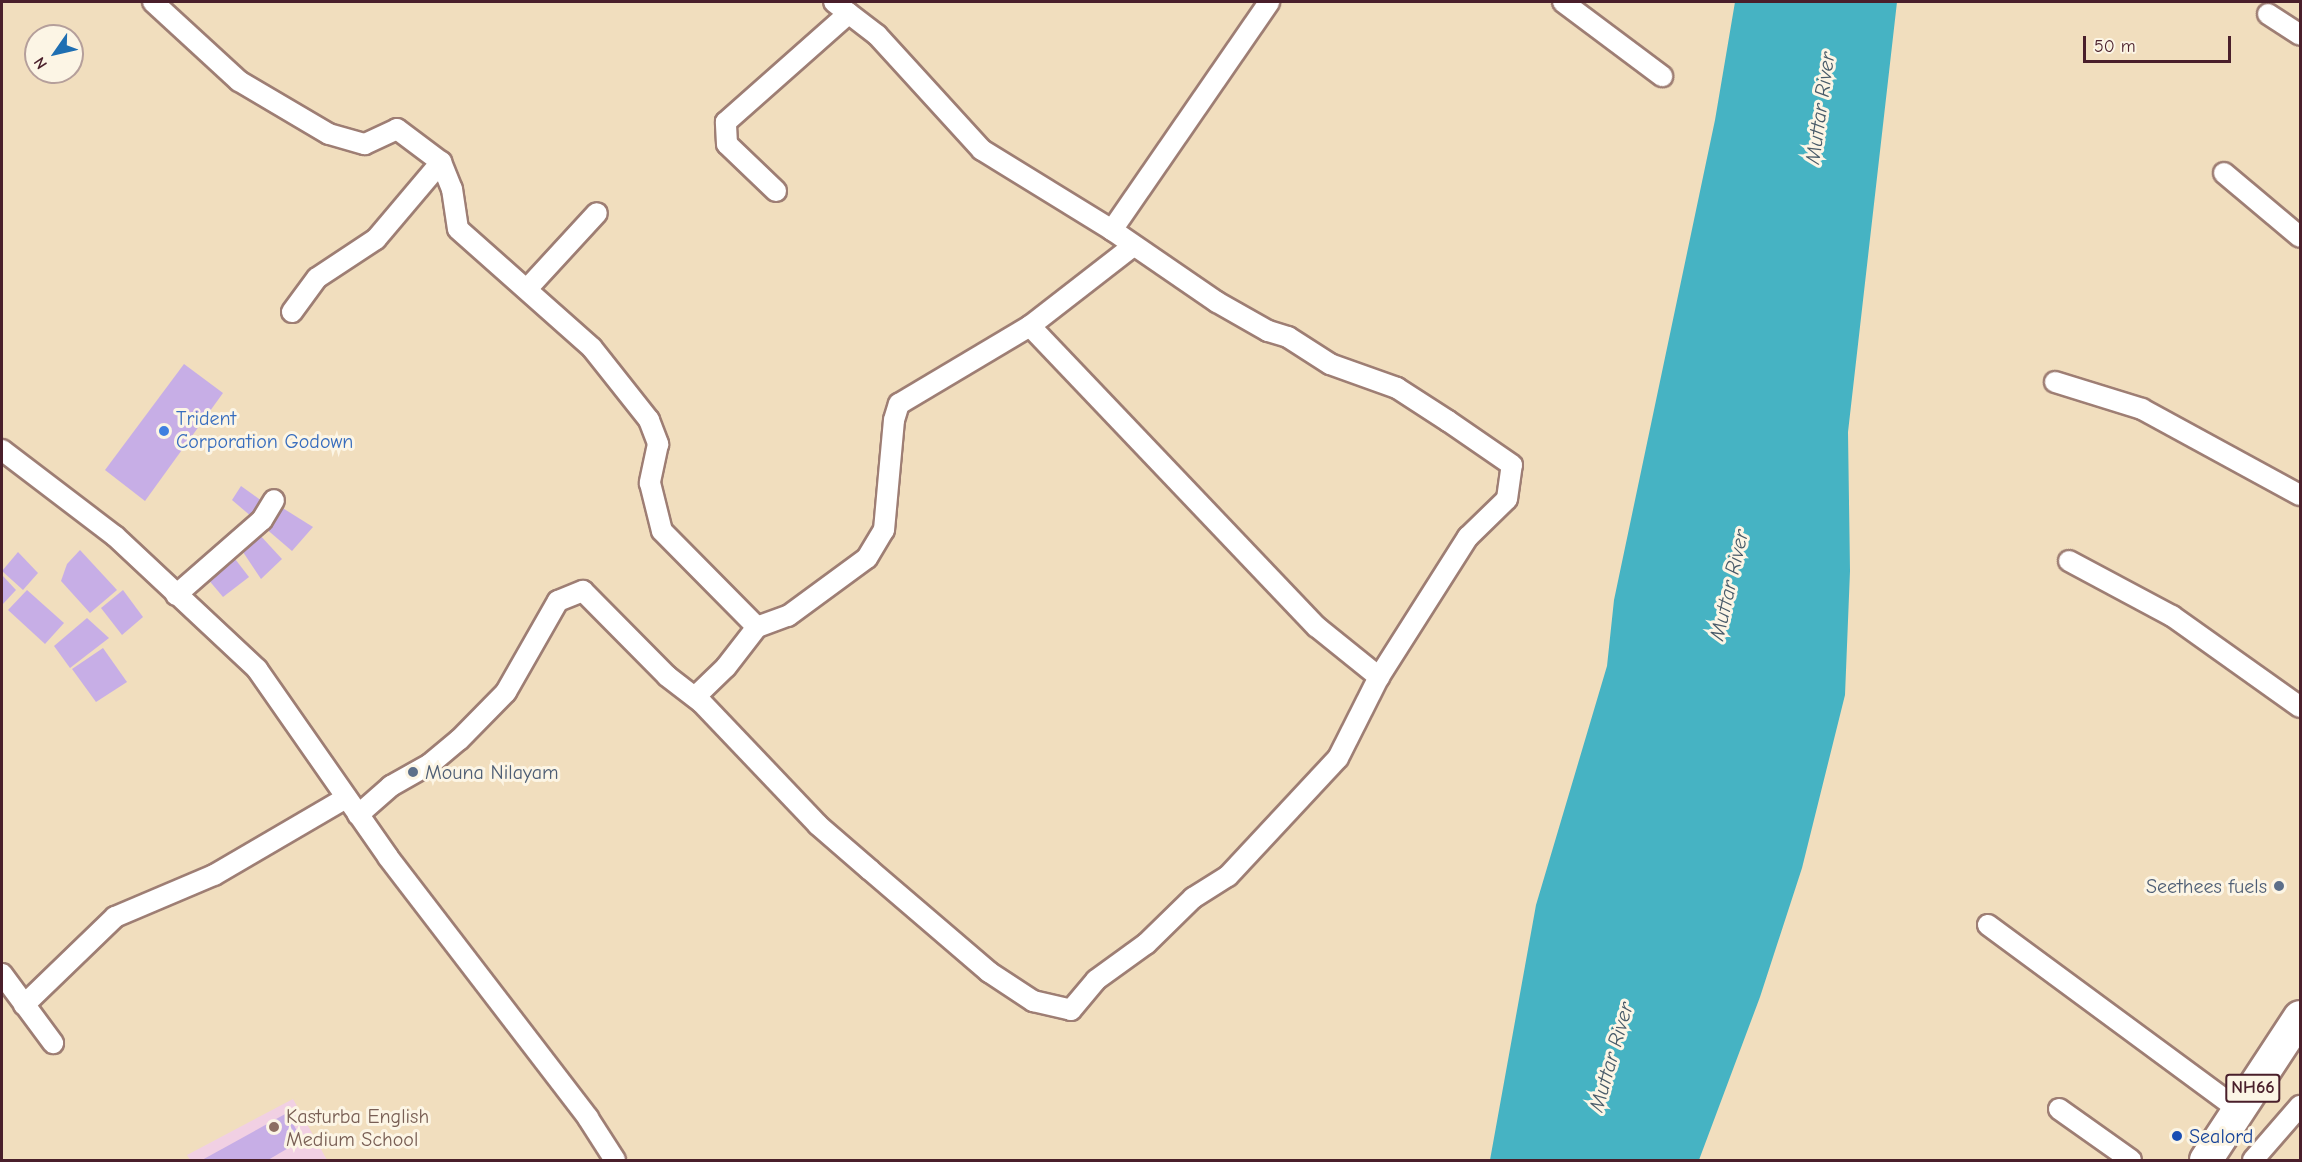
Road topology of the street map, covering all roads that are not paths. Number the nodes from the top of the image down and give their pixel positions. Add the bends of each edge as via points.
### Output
1 (153, 2) edge
2 (1269, 2) edge
3 (1563, 2) edge
4 (841, 7) edge
5 (2268, 14) dead end
6 (2301, 35) edge
7 (1662, 75) dead end
8 (441, 162) junction
9 (2224, 173) dead end
10 (776, 190) dead end
11 (597, 213) dead end
12 (1112, 230) junction
13 (2301, 237) edge
14 (1133, 246) junction
15 (527, 289) junction
16 (292, 312) dead end
17 (1030, 326) junction
18 (2055, 382) dead end
19 (2, 450) edge
20 (2301, 495) edge
21 (274, 500) dead end
22 (2069, 561) dead end
23 (176, 595) junction
24 (757, 627) junction
25 (1379, 677) junction
26 (695, 697) junction
27 (2301, 707) edge
28 (346, 798) junction
29 (358, 815) junction
30 (1988, 925) dead end
31 (2, 974) edge
32 (24, 1005) junction
33 (2301, 1017) edge
34 (53, 1043) dead end
35 (2301, 1106) edge
36 (2060, 1109) dead end
37 (2239, 1110) junction
38 (608, 1158) edge
39 (2131, 1161) edge
40 (2206, 1161) edge
41 (2253, 1161) edge

1 - 8 street via 239,81 329,134 365,144 397,129
2 - 12 street
3 - 7 street
4 - 10 street via 726,122 727,144
4 - 12 street via 877,35 982,150
5 - 6 street
8 - 15 street via 452,189 458,229
8 - 16 street via 376,239 317,278
9 - 13 street
11 - 15 street
12 - 14 street
14 - 17 street
14 - 25 street via 1268,331 1288,337 1330,364 1397,388 1512,465 1508,500 1468,537
15 - 24 street via 592,348 649,420 658,444 650,483 662,531
17 - 24 street via 899,404 894,420 884,530 867,558 789,616
17 - 25 street via 1317,627
18 - 20 street via 2151,412
19 - 23 street via 115,536
21 - 23 street via 262,520
22 - 27 street via 2172,616
23 - 28 street via 257,669
24 - 26 street via 726,667
25 - 26 street via 1338,758 1228,876 1193,898 1146,944 1096,980 1071,1010 1034,1001 989,972 818,825
26 - 29 street via 667,676 583,591 558,601 506,692 459,740 430,764 391,786
28 - 29 street
28 - 32 street via 214,875 115,917
29 - 38 street
30 - 37 street
31 - 32 street
32 - 34 street
33 - 37 highway, NH66
35 - 41 street
36 - 39 street
37 - 40 highway, NH66

